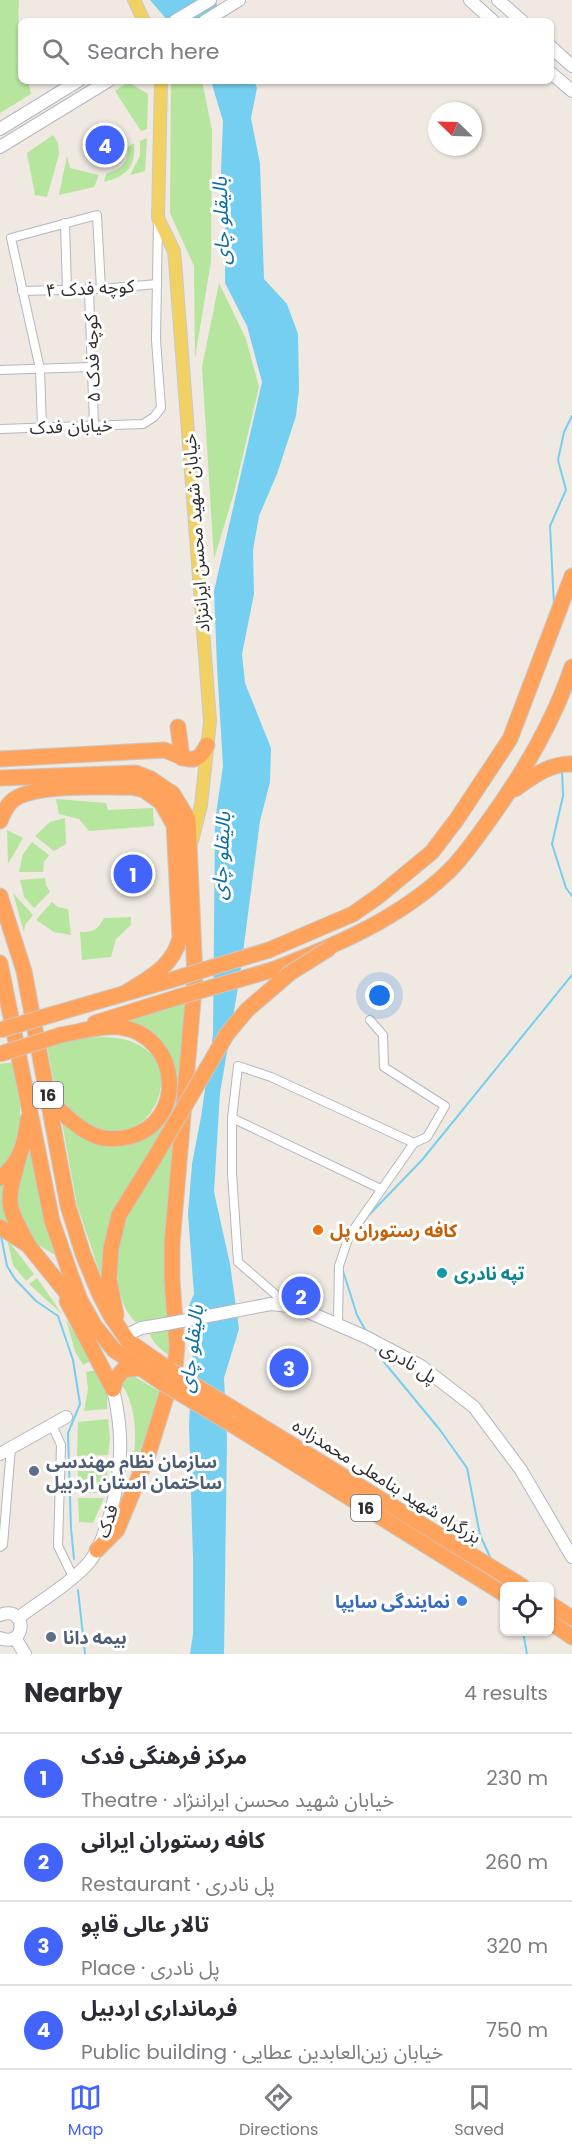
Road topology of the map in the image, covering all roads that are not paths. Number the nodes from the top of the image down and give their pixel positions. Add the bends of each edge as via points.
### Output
1 (134, 0) edge
2 (210, 0) edge
3 (239, 0) edge
4 (470, 0) edge
5 (498, 0) edge
6 (143, 18) edge
7 (181, 18) edge
8 (210, 18) edge
9 (490, 18) edge
10 (519, 18) edge
11 (554, 50) edge
12 (572, 66) edge
13 (554, 76) edge
14 (73, 84) edge
15 (103, 84) edge
16 (160, 87) edge
17 (572, 92) edge
18 (0, 129) edge
19 (0, 147) edge
20 (158, 218) junction
21 (65, 223) junction
22 (157, 284) junction
23 (67, 290) junction
24 (89, 290) junction
25 (100, 290) junction
26 (22, 291) junction
27 (92, 367) junction
28 (40, 369) junction
29 (0, 370) edge
30 (143, 424) joint
31 (94, 425) junction
32 (42, 428) junction
33 (0, 429) edge
34 (572, 576) edge
35 (572, 667) edge
36 (178, 728) dead end
37 (207, 746) junction
38 (90, 754) junction
39 (182, 758) junction
40 (0, 759) edge
41 (572, 764) edge
42 (91, 775) junction
43 (0, 778) edge
44 (509, 792) junction
45 (5, 804) edge
46 (0, 821) edge
47 (189, 850) junction
48 (0, 896) edge
49 (193, 946) junction
50 (330, 948) junction
51 (1, 968) edge
52 (127, 992) junction
53 (34, 1019) junction
54 (370, 1020) dead end
55 (0, 1030) edge
56 (61, 1035) junction
57 (0, 1054) edge
58 (50, 1100) junction
59 (30, 1104) junction
60 (232, 1118) junction
61 (414, 1143) junction
62 (19, 1157) junction
63 (0, 1178) edge
64 (381, 1189) junction
65 (0, 1227) edge
66 (28, 1245) junction
67 (54, 1278) junction
68 (289, 1306) junction
69 (338, 1324) junction
70 (94, 1325) junction
71 (121, 1331) junction
72 (139, 1368) junction
73 (165, 1376) junction
74 (113, 1389) junction
75 (66, 1417) dead end
76 (52, 1425) junction
77 (6, 1451) edge
78 (0, 1546) edge
79 (97, 1550) junction
80 (572, 1557) edge
81 (73, 1577) junction
82 (514, 1582) edge
83 (500, 1591) edge
84 (554, 1607) edge
85 (0, 1615) edge
86 (18, 1618) junction
87 (572, 1618) edge
88 (554, 1625) edge
89 (572, 1637) edge
90 (5, 1640) edge
91 (25, 1654) edge

1 - 6 main road
2 - 7 street
3 - 8 street
4 - 9 street
5 - 10 street
11 - 12 street
13 - 17 street
14 - 18 street
15 - 19 street
16 - 20 main road, خیابان شهید محسن ایراننژاد
20 - 22 street, خیابان شهید محسن ایراننژاد
20 - 37 main road, خیابان شهید محسن ایراننژاد via 175,261 210,721
21 - 23 street
21 - 25 street via 97,215
21 - 26 street via 11,238
22 - 25 street, کوچه فدک ۴
22 - 30 street, خیابان شهید محسن ایراننژاد via 161,408
23 - 24 street, کوچه فدک ۴
23 - 26 street, کوچه فدک ۴
24 - 25 street, کوچه فدک ۴
24 - 27 street, کوچه فدک ۵
26 - 28 street
27 - 28 street
27 - 31 street, کوچه فدک ۵
28 - 29 street
28 - 32 street
30 - 31 street, خیابان فدک
31 - 32 street, خیابان فدک
32 - 33 street, خیابان فدک
34 - 52 highway, bridge via 510,739 432,852 353,914 269,950
35 - 44 highway via 536,750
36 - 39 highway
37 - 39 highway via 197,759
37 - 47 main road, خیابان شهید محسن ایراننژاد via 201,805
38 - 39 highway via 164,750
38 - 40 highway
38 - 42 highway
41 - 44 highway via 542,771
42 - 43 highway
42 - 47 highway via 136,773 165,787 188,819
44 - 50 highway via 448,873 361,933
45 - 46 highway
45 - 52 highway via 38,790 132,787 161,802 171,817 180,938 170,961
47 - 49 highway
48 - 53 highway, 16 via 24,971
49 - 53 highway via 182,969 135,978 123,987 38,1013
49 - 79 highway via 195,977 172,1244 175,1368 128,1506 117,1530
50 - 56 highway, bridge via 272,970
50 - 71 highway, bridge via 290,973 247,1010 227,1034 119,1215 111,1248 110,1280
51 - 59 highway
52 - 55 highway, bridge
53 - 58 highway, 16
54 - 61 street via 383,1035 384,1067 445,1106 427,1137
56 - 57 highway, bridge
56 - 58 highway via 118,1027 137,1032 164,1057 170,1074 169,1093 163,1111 151,1125 135,1135 117,1139 99,1138 82,1130
58 - 71 highway, 16 via 68,1206 99,1293
59 - 62 highway via 24,1148
59 - 70 highway, 16 via 52,1221 80,1300
60 - 61 street via 238,1066 271,1077
60 - 64 street
60 - 68 street via 238,1262
61 - 64 street
62 - 63 highway
62 - 66 highway via 8,1196 12,1215
64 - 69 street via 349,1236 339,1266
65 - 66 highway
66 - 67 highway
67 - 70 highway
67 - 74 highway
68 - 69 street, پل نادری
68 - 71 street, پل نادری, bridge via 271,1304
69 - 80 street, پل نادری via 421,1366 474,1407 521,1470
70 - 72 highway, 16 via 114,1350
71 - 73 highway, 16
72 - 73 highway, 16
72 - 74 highway via 123,1370
73 - 82 highway, بزرگراه شهید بنامعلی محمدزاده / 16, bridge via 232,1408
73 - 83 highway, بزرگراه شهید بنامعلی محمدزاده / 16, bridge via 231,1424
74 - 79 street, فدک via 119,1413 120,1471
75 - 76 street
76 - 77 street
76 - 81 street via 61,1445 58,1545
77 - 78 street
79 - 81 street, فدک
81 - 86 street, فدک
84 - 87 highway
85 - 86 street via 10,1613
86 - 90 street via 21,1630
88 - 89 highway
90 - 91 street

